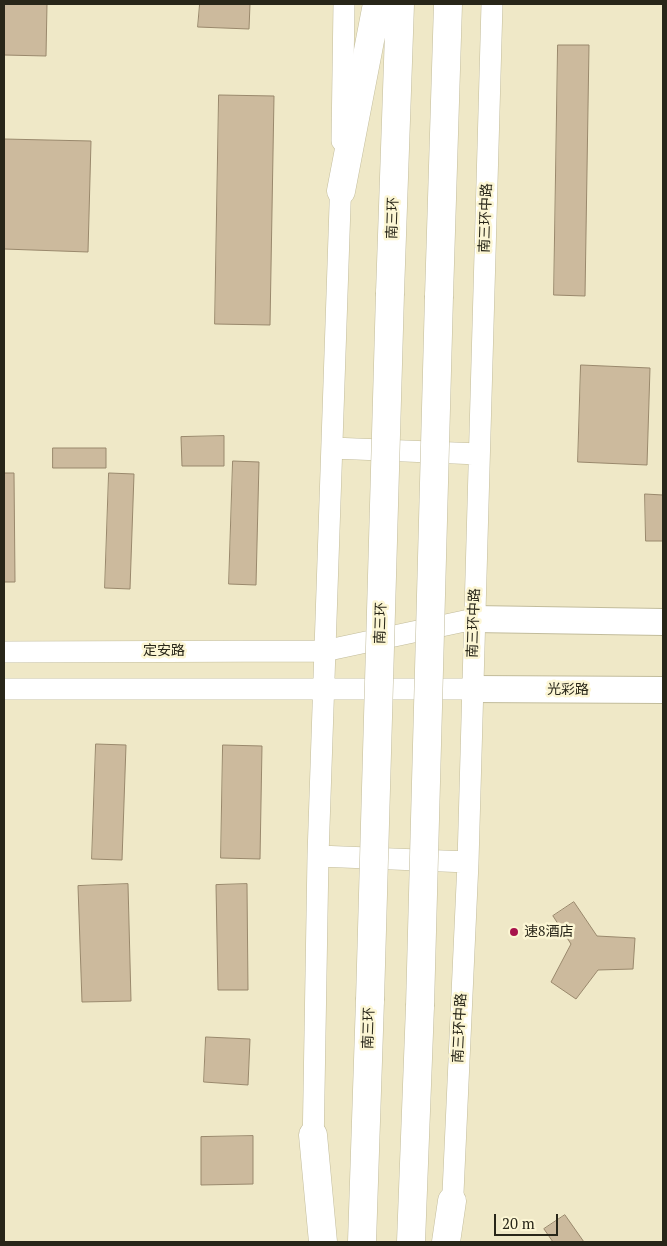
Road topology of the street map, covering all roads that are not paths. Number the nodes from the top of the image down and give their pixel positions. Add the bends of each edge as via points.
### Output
1 (344, 4) edge
2 (377, 4) edge
3 (400, 4) edge
4 (448, 4) edge
5 (492, 4) edge
6 (341, 191) junction
7 (332, 448) junction
8 (479, 454) junction
9 (474, 619) junction
10 (663, 622) edge
11 (324, 651) junction
12 (4, 652) edge
13 (4, 689) edge
14 (323, 689) junction
15 (472, 689) junction
16 (663, 690) edge
17 (318, 856) junction
18 (468, 862) junction
19 (313, 1135) junction
20 (452, 1201) junction
21 (310, 1242) edge
22 (323, 1242) edge
23 (362, 1242) edge
24 (411, 1242) edge
25 (446, 1242) edge
26 (451, 1242) edge

1 - 6 street
2 - 6 highway
3 - 23 highway, 南三环, bridge
4 - 24 highway, bridge
5 - 8 street, 南三环中路
6 - 7 street
7 - 8 street
7 - 11 street
8 - 9 street, 南三环中路
9 - 10 main road
9 - 11 street, 定安路
9 - 15 street, 南三环中路
11 - 12 street, 定安路
11 - 14 street
13 - 14 street
14 - 15 street
14 - 17 street
15 - 16 main road, 光彩路
15 - 18 street, 南三环中路
17 - 18 street
17 - 19 street
18 - 20 street, 南三环中路
19 - 21 street
19 - 22 highway
20 - 25 highway
20 - 26 street, 南三环中路

